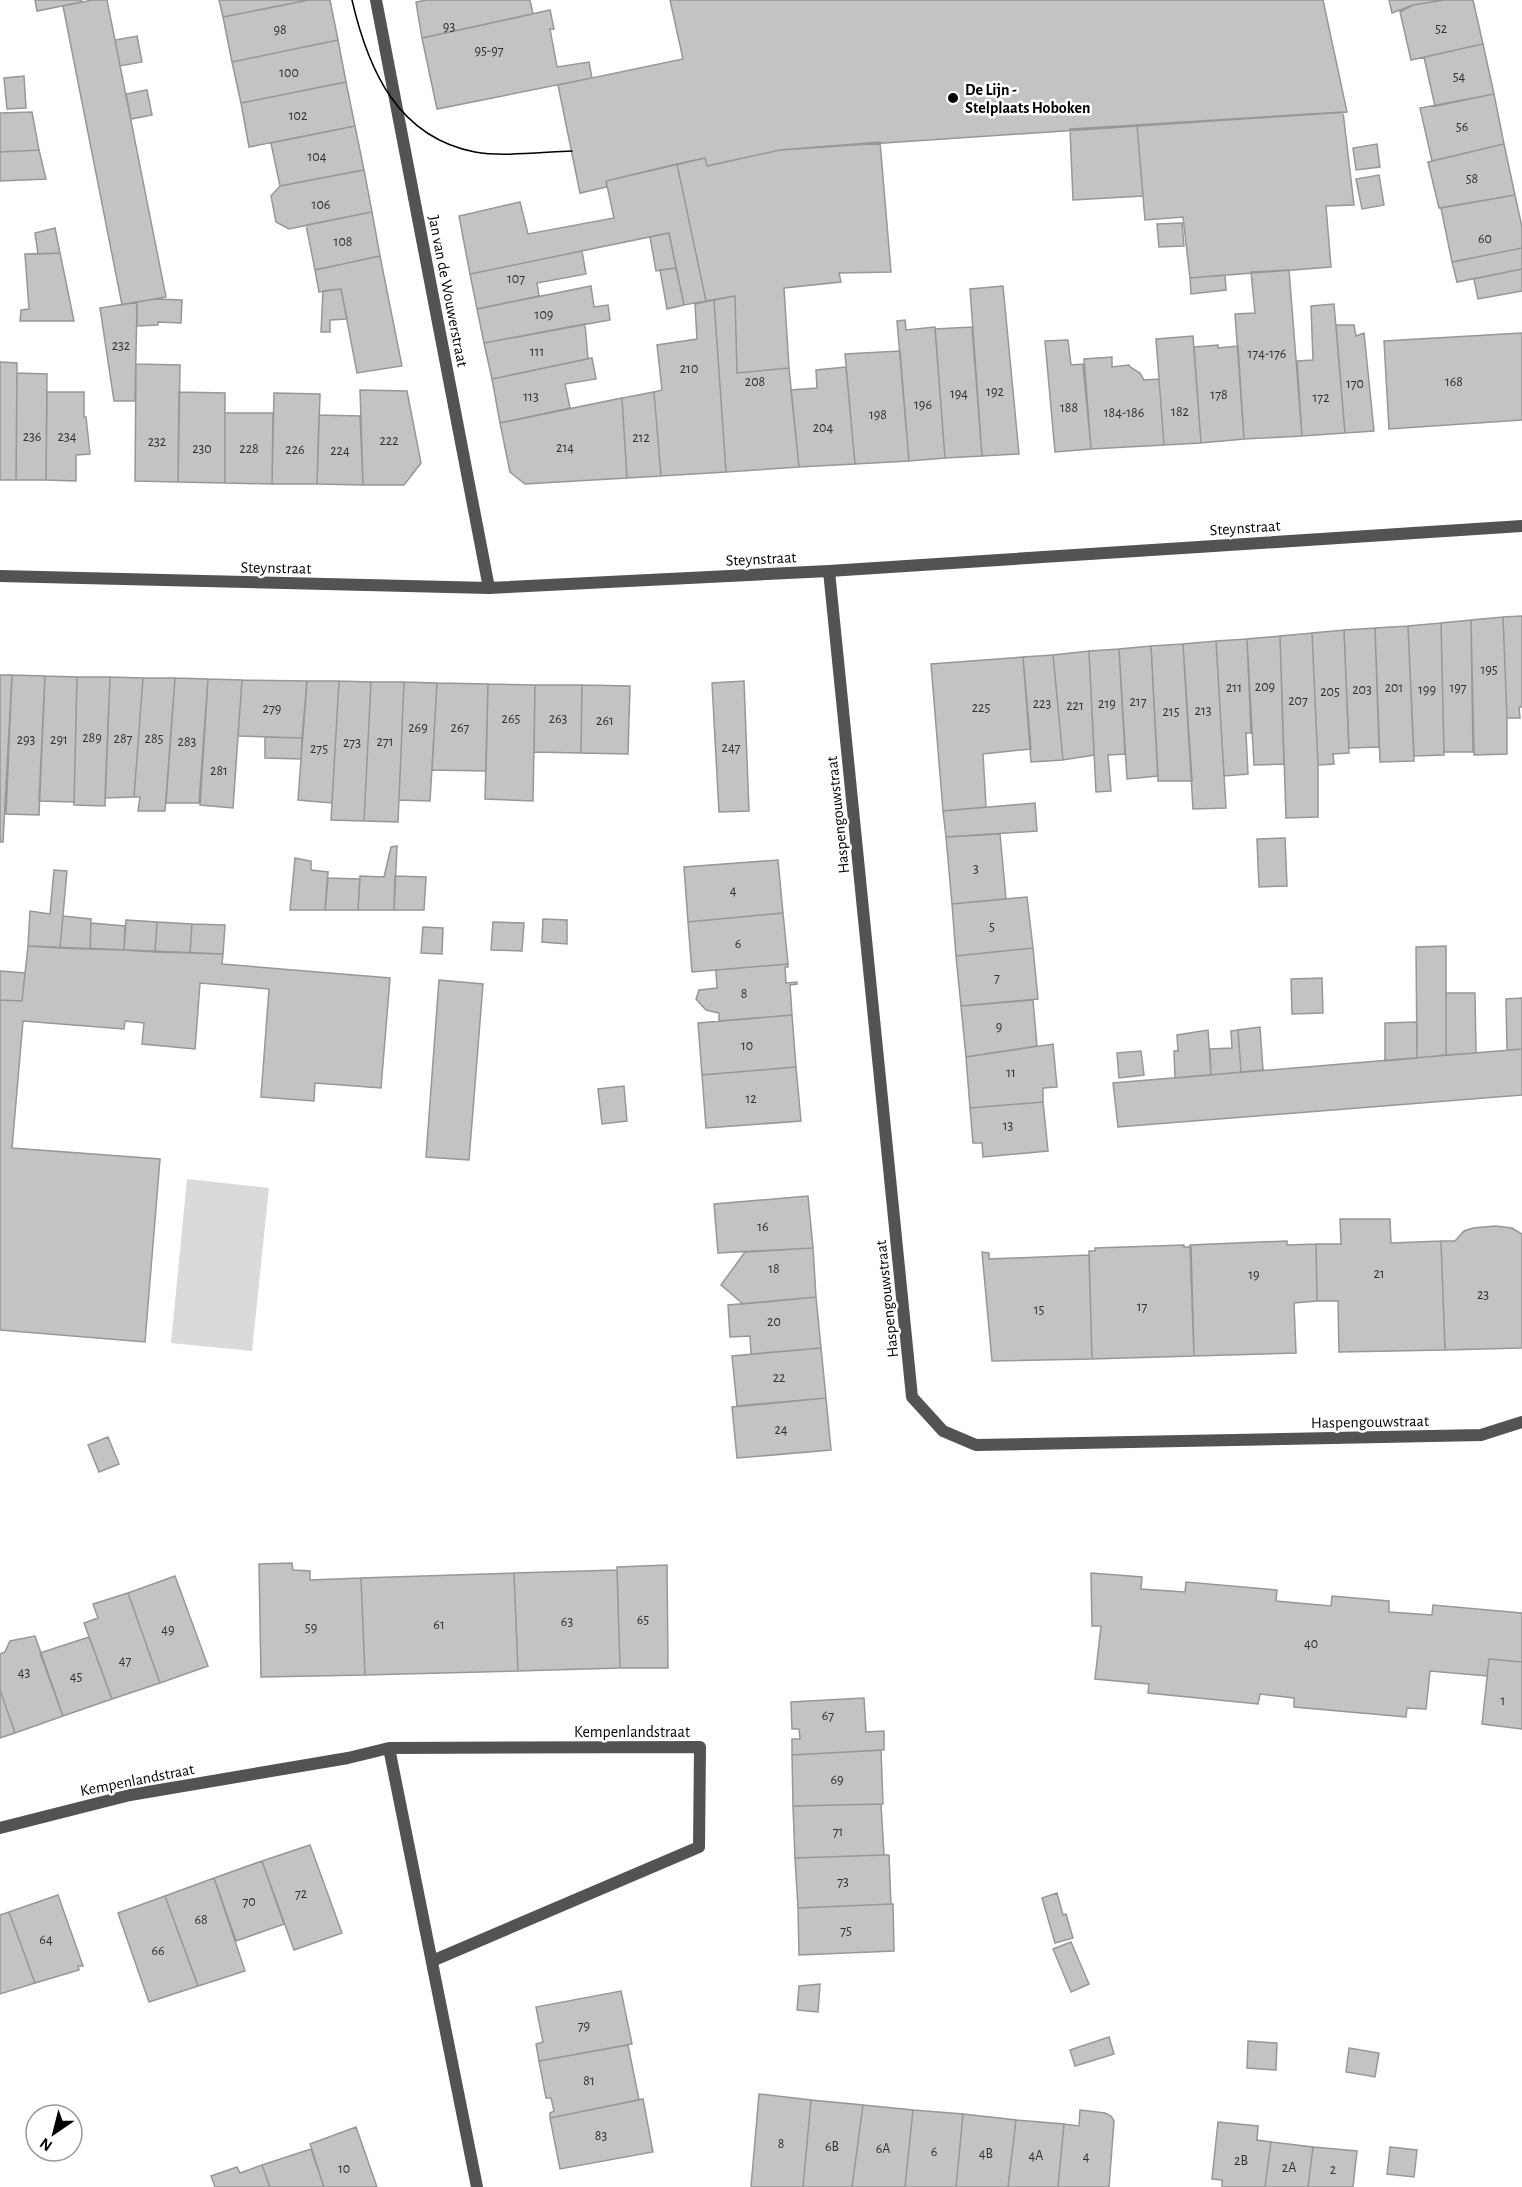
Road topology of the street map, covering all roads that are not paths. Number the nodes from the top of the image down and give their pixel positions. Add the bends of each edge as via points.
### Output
1 (376, 0) edge
2 (1522, 526) edge
3 (829, 571) junction
4 (0, 576) edge
5 (489, 588) junction
6 (1522, 1422) edge
7 (389, 1748) junction
8 (0, 1828) edge
9 (432, 1961) junction
10 (477, 2187) edge

1 - 5 street, Jan van de Wouwerstraat
2 - 3 street, Steynstraat
3 - 5 street, Steynstraat
3 - 6 street, Haspengouwstraat via 912,1396 943,1431 976,1445 1481,1436
4 - 5 street, Steynstraat
7 - 8 street, Kempenlandstraat via 130,1795
7 - 9 street
7 - 9 street, Kempenlandstraat via 700,1747 699,1847
9 - 10 street

